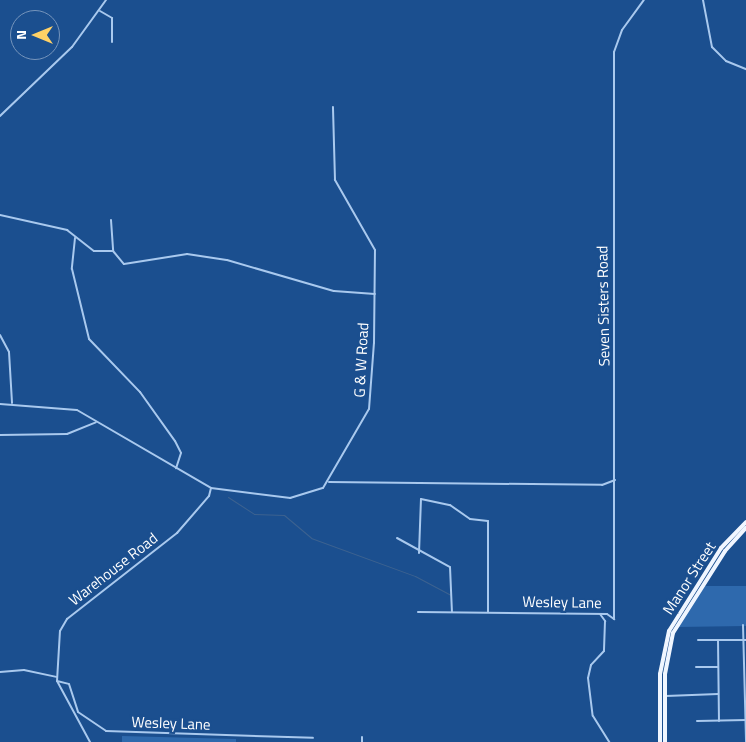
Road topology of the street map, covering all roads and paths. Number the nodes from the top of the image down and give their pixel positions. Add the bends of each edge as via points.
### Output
1 (106, 0) edge
2 (644, 0) edge
3 (703, 0) edge
4 (100, 11) junction
5 (112, 42) dead end
6 (746, 69) edge
7 (332, 107) dead end
8 (0, 116) edge
9 (0, 215) edge
10 (111, 220) dead end
11 (76, 237) junction
12 (113, 251) junction
13 (375, 294) junction
14 (0, 336) edge
15 (0, 404) edge
16 (12, 404) junction
17 (96, 422) junction
18 (0, 435) edge
19 (176, 468) junction
20 (615, 480) junction
21 (329, 482) junction
22 (211, 488) junction
23 (746, 522) edge
24 (746, 528) edge
25 (397, 538) dead end
26 (419, 553) junction
27 (418, 612) dead end
28 (452, 612) junction
29 (488, 612) junction
30 (600, 614) junction
31 (614, 620) joint
32 (743, 625) dead end
33 (698, 640) dead end
34 (718, 640) junction
35 (745, 640) edge
36 (696, 667) dead end
37 (718, 667) junction
38 (0, 672) edge
39 (56, 677) junction
40 (57, 681) junction
41 (718, 694) junction
42 (665, 696) junction
43 (746, 720) edge
44 (696, 721) dead end
45 (719, 721) junction
46 (362, 737) dead end
47 (313, 738) dead end
48 (90, 742) edge
49 (362, 742) edge
50 (609, 742) edge
51 (660, 742) edge
52 (665, 742) edge
53 (746, 742) edge

1 - 4 street
2 - 20 street, Seven Sisters Road via 622,30 614,52
3 - 6 street via 712,47 726,61
4 - 5 street via 112,18
4 - 8 street via 45,75
7 - 13 street, G & W Road via 333,174 375,250
9 - 11 street via 38,221
10 - 12 street
11 - 12 street via 98,253
11 - 19 street via 72,269 89,339 140,392 178,446
12 - 13 street via 124,264 187,254 227,260 330,291
13 - 21 street, G & W Road via 370,409
14 - 16 street via 9,352
15 - 16 street
16 - 17 street via 67,406
17 - 18 street via 67,434
17 - 19 street
19 - 22 street
20 - 21 street via 602,485
20 - 31 street, Seven Sisters Road
21 - 22 street via 315,493 290,498
22 - 39 street, Warehouse Road via 209,496 177,533 67,619 58,644
23 - 51 main road, Manor Street via 721,548 669,631 660,674
24 - 42 main road, Manor Street via 725,551 678,620 666,656
25 - 26 street
26 - 28 street via 450,567
26 - 29 street via 422,499 450,505 470,520 488,521
27 - 28 street, Wesley Lane
28 - 29 street, Wesley Lane
29 - 30 street, Wesley Lane
30 - 31 street, Wesley Lane
30 - 50 street via 605,621 604,651 588,677 593,716
32 - 35 street
33 - 34 street
34 - 35 street
34 - 37 street
35 - 43 street
36 - 37 street
37 - 41 street
38 - 39 street via 24,670
39 - 40 street, Warehouse Road
40 - 47 street, Wesley Lane via 69,684 78,712 106,732
40 - 48 street, Warehouse Road via 68,707
41 - 42 street
41 - 45 street
42 - 52 main road, Manor Street
43 - 45 street
43 - 53 street
44 - 45 street
46 - 49 street

